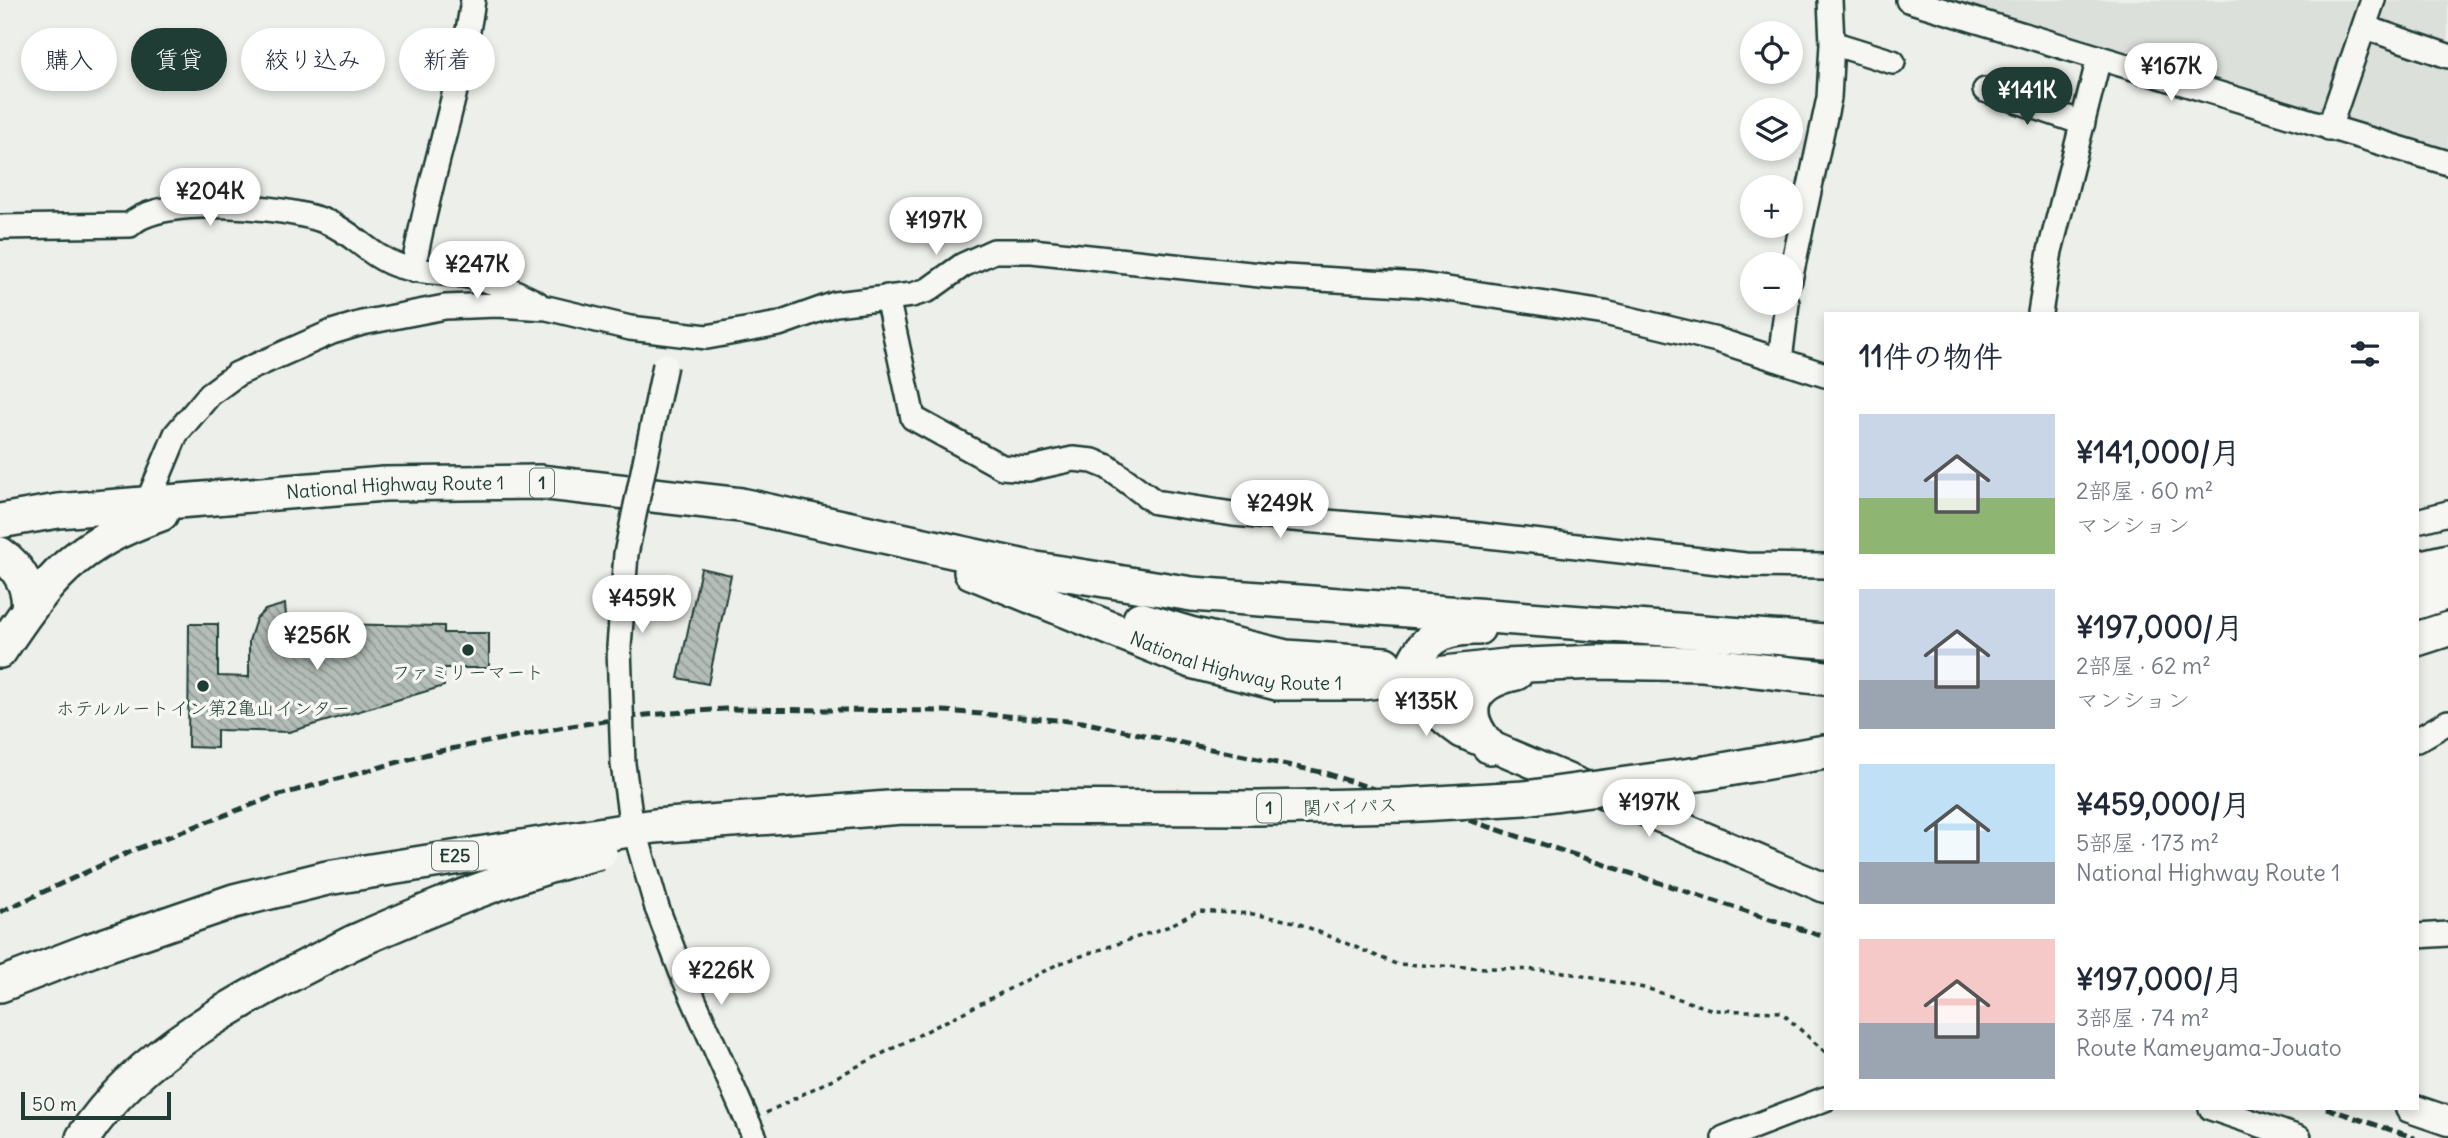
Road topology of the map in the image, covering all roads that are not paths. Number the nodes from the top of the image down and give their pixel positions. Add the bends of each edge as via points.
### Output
1 (472, 0) edge
2 (1829, 0) edge
3 (1908, 0) edge
4 (2374, 0) edge
5 (2364, 27) junction
6 (1832, 43) junction
7 (2448, 56) edge
8 (2099, 58) junction
9 (1893, 62) dead end
10 (1985, 90) dead end
11 (2083, 123) junction
12 (2329, 128) junction
13 (2448, 163) edge
14 (0, 227) edge
15 (1796, 252) edge
16 (414, 271) junction
17 (887, 297) junction
18 (547, 308) junction
19 (2040, 312) edge
20 (1786, 315) edge
21 (670, 335) junction
22 (1780, 360) junction
23 (1824, 375) edge
24 (207, 499) junction
25 (146, 506) junction
26 (2448, 513) edge
27 (0, 519) edge
28 (2419, 520) edge
29 (873, 535) junction
30 (0, 554) edge
31 (962, 554) junction
32 (2448, 561) edge
33 (1824, 566) edge
34 (2419, 568) edge
35 (2448, 592) edge
36 (2448, 600) edge
37 (2419, 601) edge
38 (2419, 607) edge
39 (28, 610) junction
40 (2448, 629) edge
41 (1743, 636) junction
42 (2419, 638) edge
43 (1824, 641) edge
44 (0, 651) edge
45 (1658, 662) junction
46 (1409, 676) junction
47 (1824, 678) edge
48 (2448, 722) edge
49 (2419, 739) edge
50 (1490, 747) junction
51 (1824, 752) edge
52 (830, 811) junction
53 (1824, 888) edge
54 (2448, 934) edge
55 (2419, 936) edge
56 (0, 985) edge
57 (1824, 1099) edge
58 (2217, 1110) edge
59 (2416, 1110) edge
60 (2448, 1121) edge
61 (751, 1130) edge
62 (82, 1138) edge
63 (1724, 1138) edge
64 (2299, 1138) edge

1 - 16 street via 466,47
2 - 6 street
3 - 8 street
4 - 5 street
5 - 7 street
5 - 12 street
6 - 9 street
6 - 15 street via 1829,98
8 - 11 street
8 - 12 street
10 - 11 street
11 - 19 street via 2050,251
12 - 13 street
14 - 16 street via 130,225 138,217 160,210 200,205 252,209 326,221 347,232 375,257
16 - 18 street via 496,284
17 - 21 street via 835,304 745,331 707,337
17 - 22 street via 928,290 962,265 994,251 1032,251 1269,276 1421,285 1605,313
17 - 33 street via 914,418 1002,467 1028,469 1073,459 1093,461 1155,502 1233,514 1470,534 1745,565
18 - 21 street
18 - 25 street via 468,305 390,316 332,332 237,374 210,394 176,434
20 - 22 street
21 - 61 street, bridge via 626,554 619,647 623,764 630,814 657,908
22 - 23 street
24 - 25 highway, National Highway Route 1 / 1
24 - 29 highway, National Highway Route 1 / 1 via 384,485 539,482 741,505
24 - 39 highway via 97,542 57,573
25 - 27 highway, National Highway Route 1 / 1
26 - 28 street
29 - 31 highway, National Highway Route 1 / 1
29 - 46 highway, National Highway Route 1 / 1 via 1191,661 1244,677 1311,685
30 - 39 highway via 27,587
31 - 41 highway, National Highway Route 1 / 1 via 1192,593
31 - 46 highway via 1190,634 1286,657 1385,664
32 - 34 highway
35 - 37 highway
36 - 38 highway
39 - 44 highway
40 - 42 highway
41 - 43 highway, National Highway Route 1 / 1
41 - 46 highway via 1448,629 1420,652
45 - 46 highway, National Highway Route 1 / 1 via 1550,663
45 - 47 highway, National Highway Route 1 / 1
45 - 50 highway via 1549,669 1488,681 1479,690 1472,715 1475,728
46 - 50 main road via 1441,720
48 - 49 street
50 - 53 main road
51 - 52 highway, 関バイパス / 1, bridge via 1706,774 1525,798 1270,808 966,806
52 - 56 highway, E25, bridge via 655,826 327,878 234,901
52 - 62 highway, E25, bridge via 656,838 595,853 509,879 410,917 282,978 215,1017 162,1055 115,1098
54 - 55 street
57 - 63 street
58 - 64 street
59 - 60 main road

